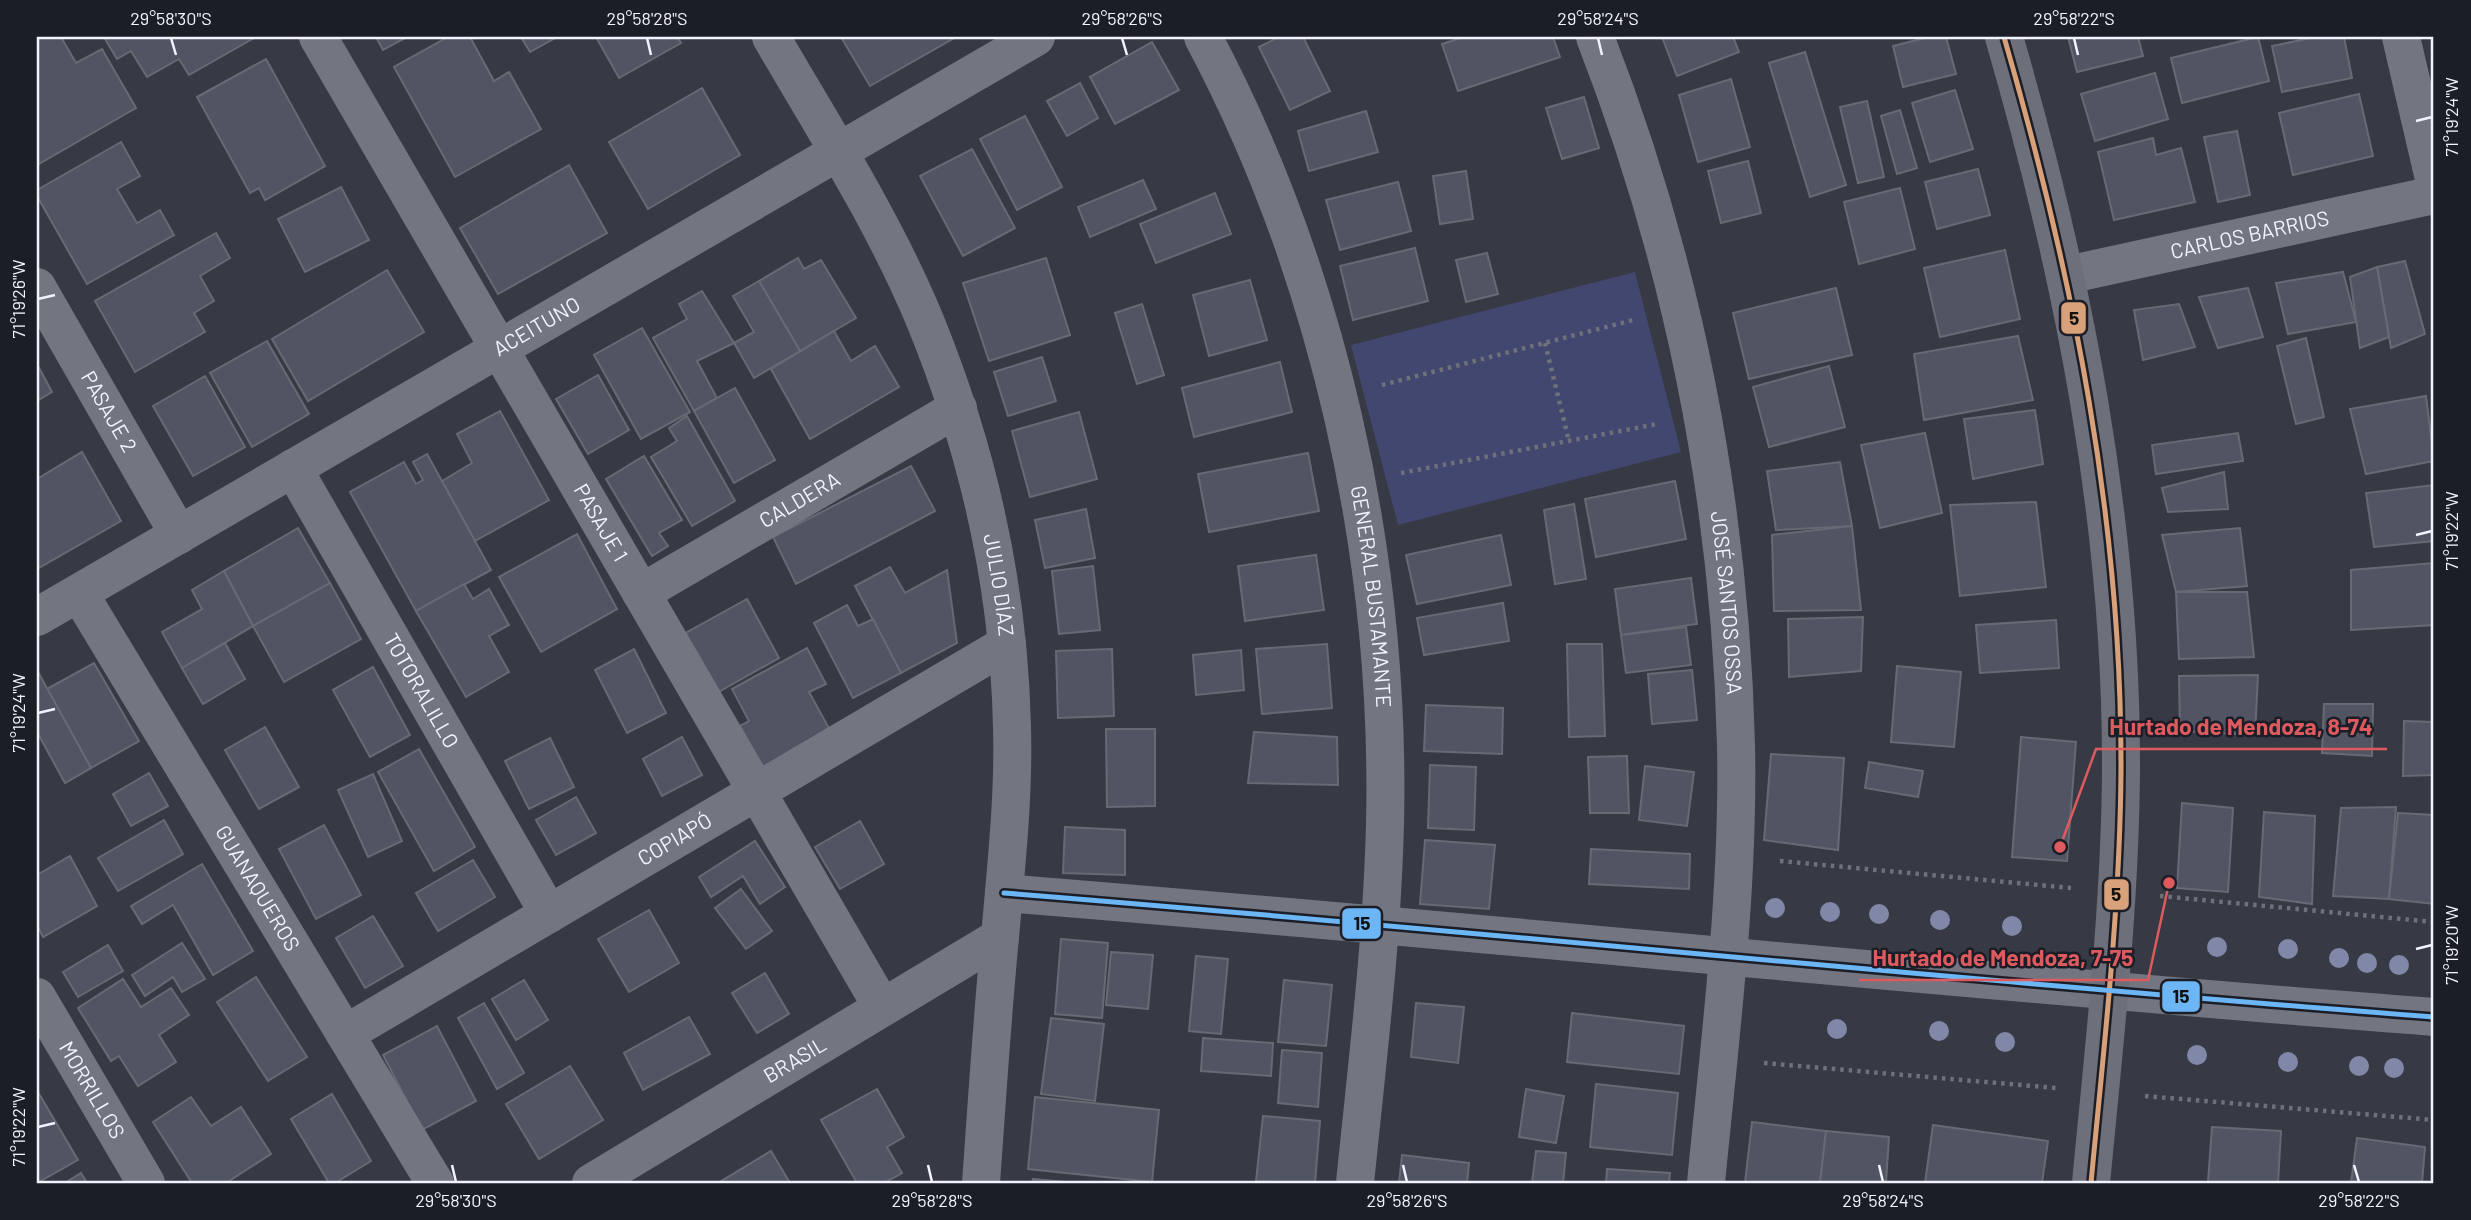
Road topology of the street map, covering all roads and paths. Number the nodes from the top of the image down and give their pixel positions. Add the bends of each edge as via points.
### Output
1 (318, 37) edge
2 (771, 37) edge
3 (1036, 37) edge
4 (1203, 37) edge
5 (1595, 37) edge
6 (2004, 37) edge
7 (2401, 37) edge
8 (837, 152) junction
9 (2434, 179) edge
10 (2434, 195) edge
11 (2067, 275) junction
12 (37, 287) edge
13 (1680, 307) junction
14 (1545, 343) junction
15 (500, 349) junction
16 (1337, 397) junction
17 (958, 408) junction
18 (1703, 416) junction
19 (1569, 441) junction
20 (293, 468) junction
21 (1355, 482) junction
22 (179, 535) junction
23 (79, 593) junction
24 (641, 593) junction
25 (37, 617) edge
26 (1007, 644) junction
27 (757, 792) junction
28 (1004, 892) junction
29 (549, 914) junction
30 (1381, 925) junction
31 (1000, 937) junction
32 (1728, 955) junction
33 (2109, 993) junction
34 (37, 997) edge
35 (882, 1007) junction
36 (2434, 1017) edge
37 (345, 1034) junction
38 (146, 1183) edge
39 (435, 1183) edge
40 (590, 1183) edge
41 (981, 1183) edge
42 (1355, 1183) edge
43 (1706, 1183) edge
44 (2091, 1183) edge

1 - 15 street, PASAJE 1
2 - 8 street, JULIO DÍAZ
3 - 8 street, ACEITUNO
4 - 16 street, GENERAL BUSTAMANTE via 1250,134 1285,225
5 - 13 street, JOSÉ SANTOS OSSA via 1654,206
6 - 11 main road
7 - 9 street
8 - 15 street, ACEITUNO
8 - 17 street, JULIO DÍAZ via 885,235
10 - 11 street, CARLOS BARRIOS
11 - 33 main road via 2106,520 2116,644 2121,768 2119,893
12 - 22 street, PASAJE 2
13 - 14 path
13 - 18 street, JOSÉ SANTOS OSSA
14 - 16 path
14 - 19 path
15 - 20 street, ACEITUNO
15 - 24 street, PASAJE 1
16 - 21 street, GENERAL BUSTAMANTE
17 - 24 street, CALDERA
17 - 26 street, JULIO DÍAZ via 990,535
18 - 19 path
18 - 32 street, JOSÉ SANTOS OSSA via 1722,539 1736,747
19 - 21 path
20 - 22 street, ACEITUNO
20 - 29 street, TOTORALILLO
21 - 30 street, GENERAL BUSTAMANTE via 1376,615 1383,718
22 - 23 street, ACEITUNO
23 - 25 street, ACEITUNO
23 - 37 street, GUANAQUEROS
24 - 27 street, PASAJE 1
26 - 27 street, COPIAPÓ
26 - 28 street, JULIO DÍAZ via 1012,741
27 - 29 street, COPIAPÓ
27 - 35 street, PASAJE 1
28 - 30 street
28 - 31 street, JULIO DÍAZ
29 - 37 street, COPIAPÓ
30 - 32 street
30 - 42 street, GENERAL BUSTAMANTE
31 - 35 street, BRASIL
31 - 41 street, JULIO DÍAZ
32 - 33 street
32 - 43 street, JOSÉ SANTOS OSSA
33 - 36 street
33 - 44 main road
34 - 38 street, MORRILLOS
35 - 40 street, BRASIL
37 - 39 street, GUANAQUEROS

